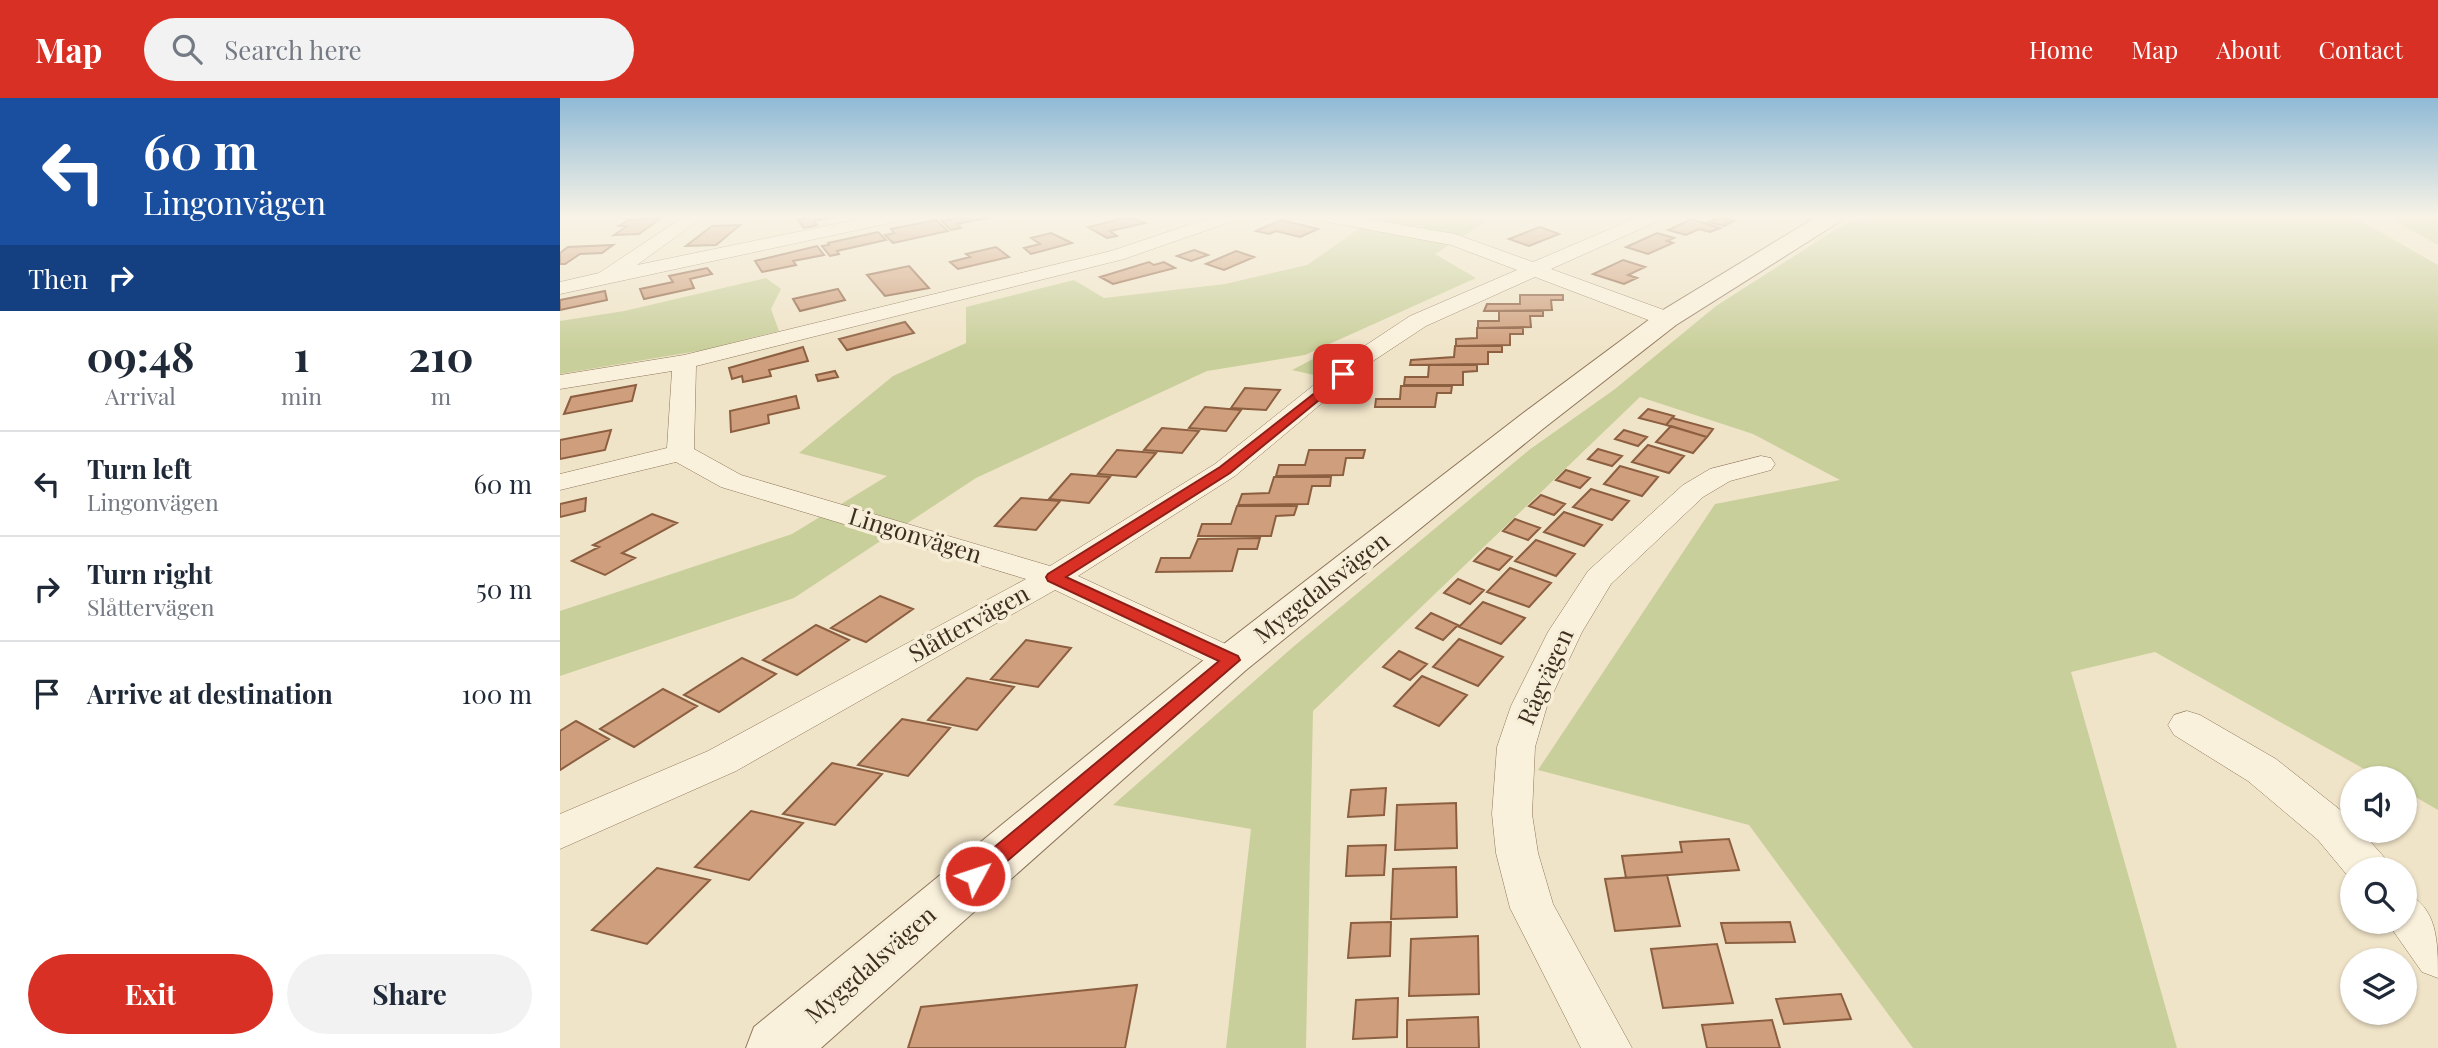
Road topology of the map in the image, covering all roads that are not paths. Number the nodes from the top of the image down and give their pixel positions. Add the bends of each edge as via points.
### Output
1 (630, 261) edge
2 (685, 261) edge
3 (1091, 261) edge
4 (1514, 261) edge
5 (1549, 261) edge
6 (1760, 261) edge
7 (1533, 268) junction
8 (606, 278) junction
9 (560, 288) edge
10 (1667, 319) junction
11 (684, 362) junction
12 (560, 382) edge
13 (680, 453) junction
14 (1760, 464) dead end
15 (560, 482) edge
16 (1054, 577) junction
17 (1231, 660) junction
18 (2187, 725) dead end
19 (560, 832) edge
20 (2358, 857) edge
21 (2417, 929) edge
22 (2438, 957) edge
23 (776, 1048) edge
24 (1608, 1048) edge

1 - 8 street
2 - 8 street
3 - 11 street
4 - 7 street
5 - 7 street, Slåttervägen
6 - 10 street, Myggdalsvägen
7 - 10 street
7 - 16 street, Slåttervägen via 1418,321 1362,358 1225,470
8 - 9 street
10 - 17 street, Myggdalsvägen
11 - 12 street
11 - 13 street
13 - 15 street
13 - 16 street, Lingonvägen via 731,481
14 - 24 street, Rågvägen via 1720,475 1693,491 1599,578 1565,632 1529,706 1517,747 1512,814 1532,908
16 - 17 street, Lingonvägen
16 - 19 street, Slåttervägen via 722,761
17 - 23 street, Myggdalsvägen
18 - 20 street via 2262,770 2333,828
21 - 22 street

